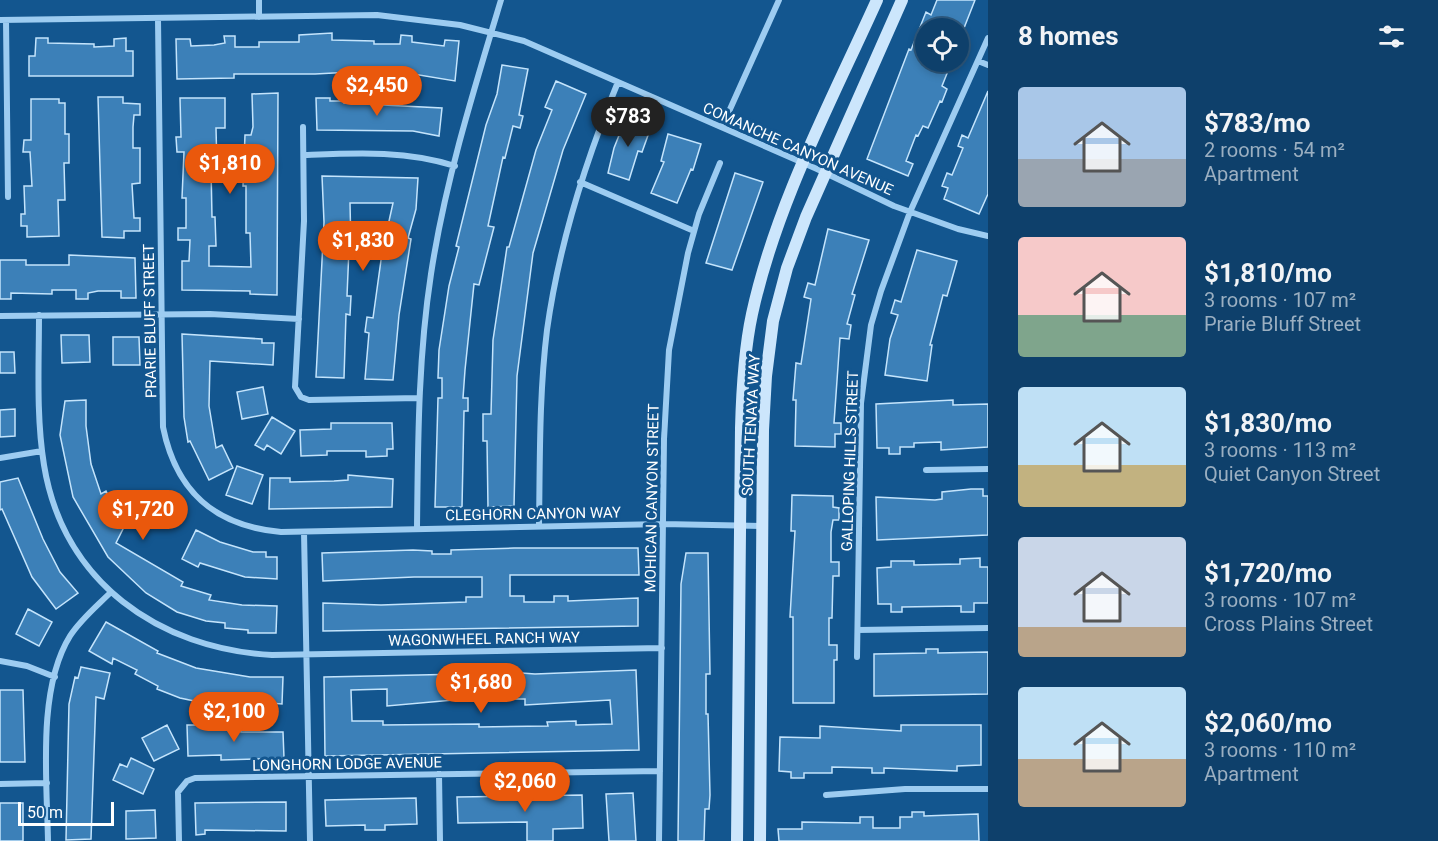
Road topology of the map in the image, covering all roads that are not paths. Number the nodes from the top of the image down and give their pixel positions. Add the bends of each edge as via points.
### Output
1 (259, 0) edge
2 (501, 0) edge
3 (779, 0) edge
4 (877, 0) edge
5 (902, 0) edge
6 (259, 17) junction
7 (158, 19) junction
8 (3, 20) edge
9 (492, 32) junction
10 (988, 38) edge
11 (978, 61) junction
12 (988, 65) edge
13 (618, 82) junction
14 (303, 127) dead end
15 (722, 127) junction
16 (304, 154) junction
17 (804, 163) junction
18 (720, 164) dead end
19 (455, 166) junction
20 (8, 169) junction
21 (0, 170) edge
22 (825, 172) junction
23 (580, 182) junction
24 (8, 197) dead end
25 (910, 212) junction
26 (694, 231) junction
27 (988, 236) edge
28 (162, 314) junction
29 (39, 315) junction
30 (0, 316) edge
31 (298, 319) junction
32 (418, 398) junction
33 (42, 451) junction
34 (0, 458) edge
35 (988, 469) edge
36 (926, 470) dead end
37 (663, 524) junction
38 (539, 526) junction
39 (740, 526) junction
40 (762, 526) junction
41 (417, 528) junction
42 (304, 532) junction
43 (111, 592) junction
44 (988, 628) edge
45 (858, 630) junction
46 (662, 648) junction
47 (306, 654) junction
48 (857, 657) dead end
49 (0, 661) edge
50 (55, 677) junction
51 (660, 771) junction
52 (439, 774) junction
53 (308, 777) junction
54 (47, 783) junction
55 (0, 784) edge
56 (988, 789) edge
57 (826, 795) dead end
58 (48, 841) edge
59 (179, 841) edge
60 (310, 841) edge
61 (440, 841) edge
62 (659, 841) edge
63 (737, 841) edge
64 (760, 841) edge

1 - 6 street
2 - 9 street
3 - 15 street
4 - 17 street, SOUTH TENAYA WAY
5 - 22 street, SOUTH TENAYA WAY
6 - 7 street, COMANCHE CANYON AVENUE
6 - 9 street, COMANCHE CANYON AVENUE via 406,16
7 - 8 street, COMANCHE CANYON AVENUE
7 - 28 street, PRARIE BLUFF STREET
8 - 20 street
9 - 13 street, COMANCHE CANYON AVENUE via 524,41
9 - 19 street
10 - 11 street, GALLOPING HILLS STREET
11 - 12 street
11 - 25 street, GALLOPING HILLS STREET
13 - 15 street, COMANCHE CANYON AVENUE
13 - 23 street
14 - 16 street
15 - 17 street, COMANCHE CANYON AVENUE
16 - 19 street via 387,153 425,157
16 - 31 street
17 - 22 street, COMANCHE CANYON AVENUE
17 - 39 street, SOUTH TENAYA WAY via 765,260 751,315 743,372
18 - 26 street, MOHICAN CANYON STREET
19 - 32 street via 431,272
20 - 21 street
20 - 24 street
22 - 25 street, COMANCHE CANYON AVENUE
22 - 40 street, SOUTH TENAYA WAY via 787,268 774,321 766,376
23 - 26 street
23 - 38 street via 547,332
25 - 27 street, COMANCHE CANYON AVENUE
25 - 45 street, GALLOPING HILLS STREET via 871,325 863,377
26 - 37 street, MOHICAN CANYON STREET via 669,350
28 - 29 street
28 - 31 street
28 - 42 street, PRARIE BLUFF STREET via 163,427 173,464 184,482 206,506 235,522 267,530
29 - 30 street
29 - 33 street, WAGONWHEEL RANCH WAY
31 - 32 street via 294,380 297,392 309,400
32 - 41 street
33 - 34 street
33 - 43 street, WAGONWHEEL RANCH WAY via 47,482 66,533
35 - 36 street
37 - 38 street, CLEGHORN CANYON WAY
37 - 39 street, CLEGHORN CANYON WAY
37 - 46 street, MOHICAN CANYON STREET
38 - 41 street, CLEGHORN CANYON WAY
39 - 40 street, CLEGHORN CANYON WAY
39 - 63 street, SOUTH TENAYA WAY
40 - 64 street, SOUTH TENAYA WAY
41 - 42 street, CLEGHORN CANYON WAY
42 - 47 street
43 - 47 street, WAGONWHEEL RANCH WAY via 150,621 196,643 247,654
43 - 50 street via 70,637
44 - 45 street
45 - 48 street, GALLOPING HILLS STREET
46 - 47 street, WAGONWHEEL RANCH WAY
46 - 51 street, MOHICAN CANYON STREET
47 - 53 street
49 - 50 street
50 - 54 street
51 - 52 street, LONGHORN LODGE AVENUE
51 - 62 street, MOHICAN CANYON STREET
52 - 53 street, LONGHORN LODGE AVENUE
52 - 61 street
53 - 59 street, LONGHORN LODGE AVENUE via 195,778 182,786 177,800
53 - 60 street
54 - 55 street
54 - 58 street
56 - 57 street via 905,789

